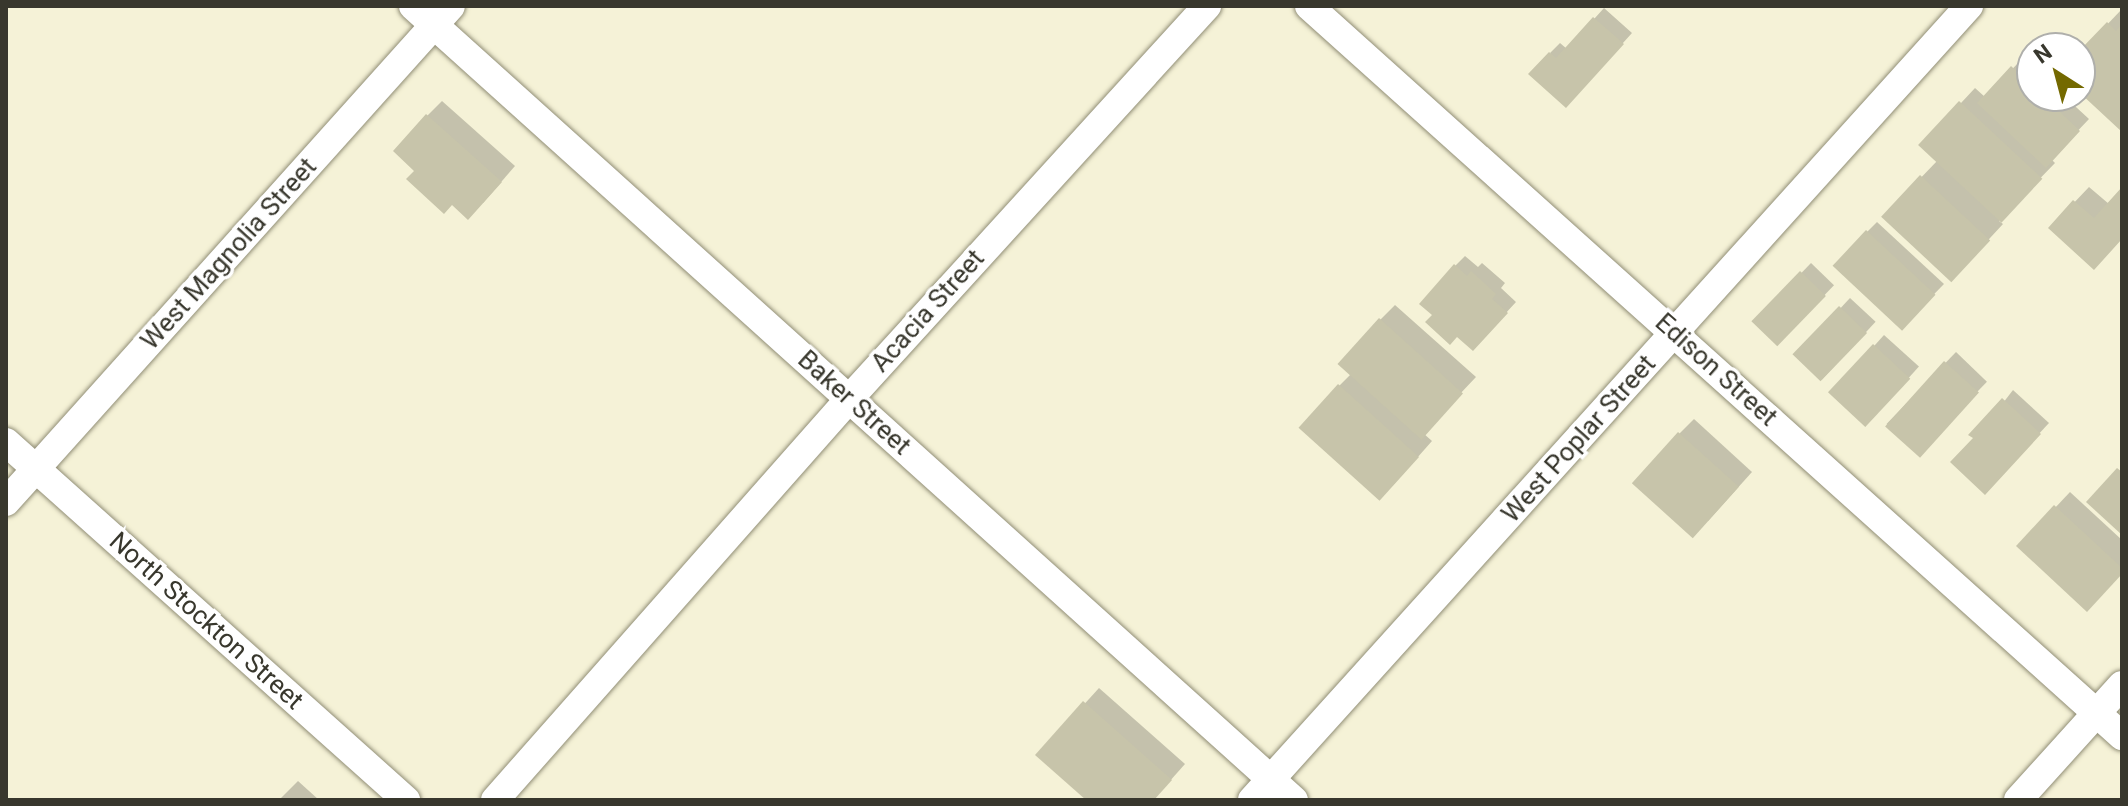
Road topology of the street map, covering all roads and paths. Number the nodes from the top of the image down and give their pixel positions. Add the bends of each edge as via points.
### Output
1 (413, 6) edge
2 (1207, 6) edge
3 (1309, 6) edge
4 (1969, 6) edge
5 (443, 16) edge
6 (1675, 333) junction
7 (849, 399) junction
8 (6, 442) edge
9 (35, 469) junction
10 (6, 502) edge
11 (2122, 685) edge
12 (2097, 713) junction
13 (2122, 736) edge
14 (1261, 790) edge
15 (406, 800) edge
16 (495, 800) edge
17 (1294, 800) edge
18 (2018, 800) edge

1 - 5 street, Baker Street
2 - 7 street, Acacia Street
3 - 6 street, Edison Street
4 - 6 street, West Poplar Street
5 - 7 street, Baker Street
5 - 9 street, West Magnolia Street
6 - 12 street, Edison Street
6 - 14 street, West Poplar Street
7 - 14 street, Baker Street
7 - 16 street, Acacia Street
8 - 9 street, North Stockton Street
9 - 10 street, West Magnolia Street
9 - 15 street, North Stockton Street
11 - 12 street
12 - 13 street, Edison Street
12 - 18 street
14 - 17 street, Baker Street

